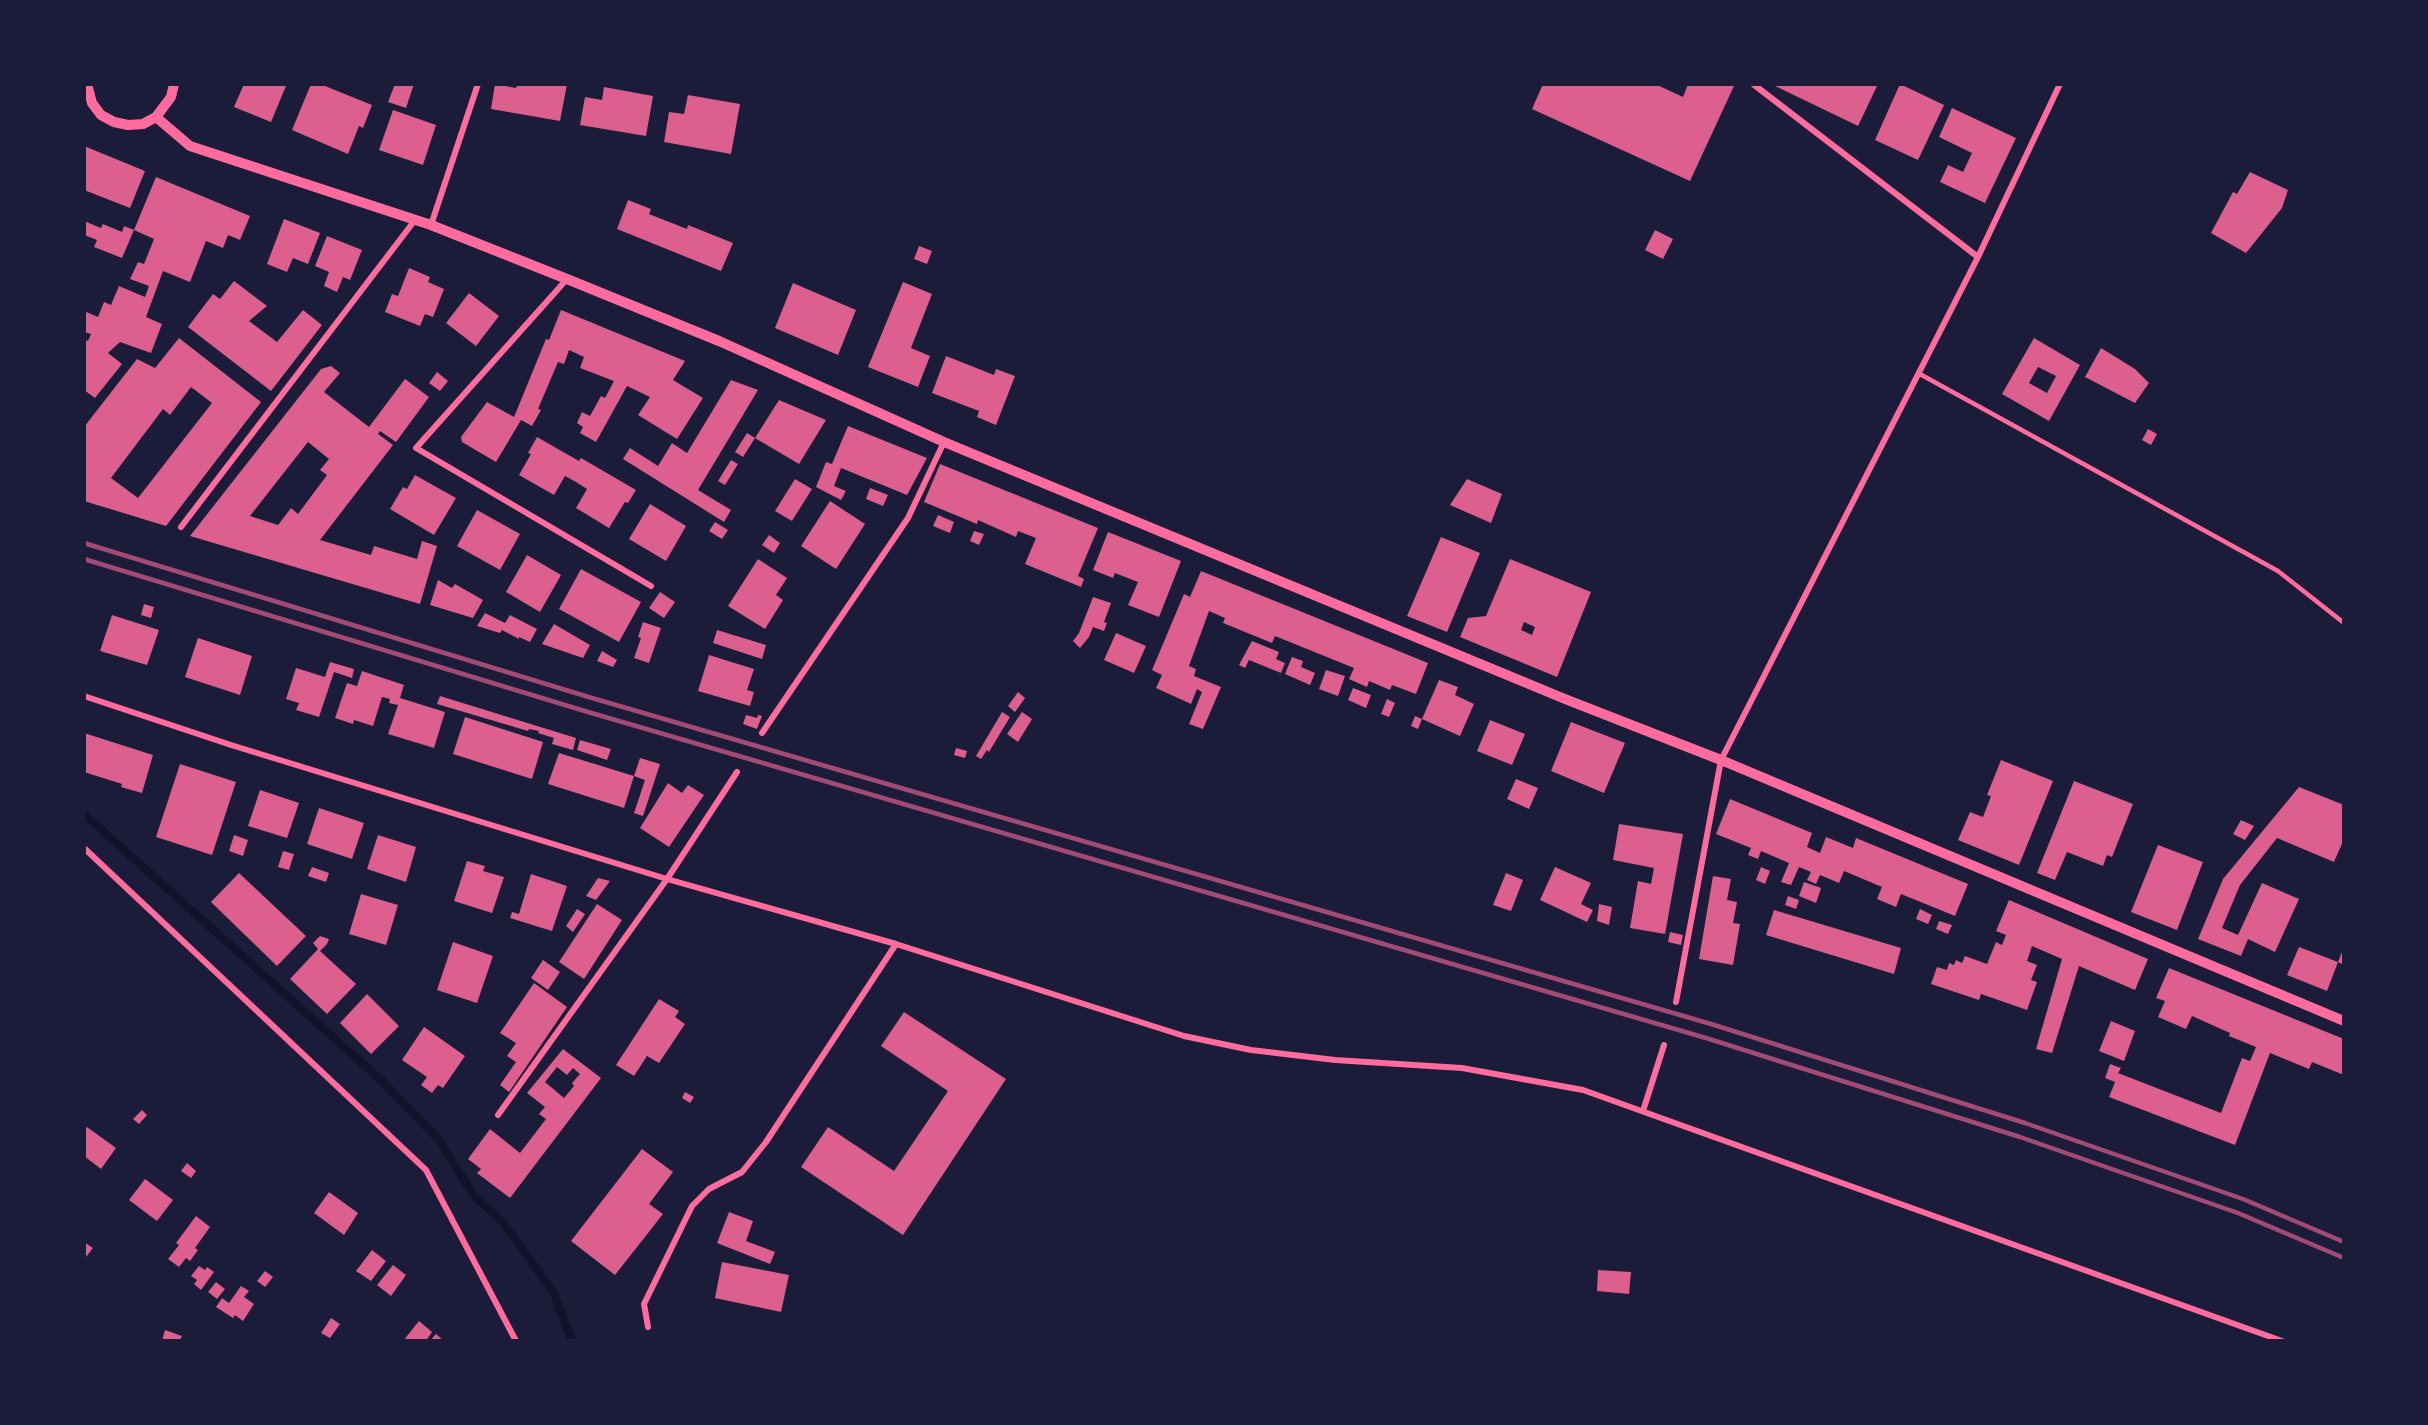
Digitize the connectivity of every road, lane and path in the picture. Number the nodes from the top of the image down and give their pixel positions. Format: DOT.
graph roads {
  1 [pos="174,84"];
  2 [pos="478,84"];
  3 [pos="1753,84"];
  4 [pos="2060,84"];
  5 [pos="86,87"];
  6 [pos="156,117"];
  7 [pos="416,219"];
  8 [pos="431,225"];
  9 [pos="1978,257"];
  10 [pos="567,279"];
  11 [pos="1918,373"];
  12 [pos="944,442"];
  13 [pos="181,527"];
  14 [pos="651,586"];
  15 [pos="2344,623"];
  16 [pos="84,696"];
  17 [pos="762,733"];
  18 [pos="1721,760"];
  19 [pos="737,772"];
  20 [pos="84,848"];
  21 [pos="667,879"];
  22 [pos="896,944"];
  23 [pos="1676,1002"];
  24 [pos="2344,1021"];
  25 [pos="1664,1045"];
  26 [pos="1643,1111"];
  27 [pos="498,1115"];
  28 [pos="648,1327"];
  29 [pos="516,1341"];
  30 [pos="2282,1341"];
  1 -- 6 [label="street"];
  2 -- 8 [label="street"];
  3 -- 9 [label="street"];
  4 -- 9 [label="street"];
  5 -- 6 [label="street"];
  6 -- 7 [label="street"];
  7 -- 8 [label="street"];
  7 -- 13 [label="street"];
  8 -- 10 [label="street"];
  9 -- 11 [label="street"];
  10 -- 12 [label="street"];
  10 -- 14 [label="street"];
  11 -- 15 [label="lane"];
  11 -- 18 [label="street"];
  12 -- 17 [label="street"];
  12 -- 18 [label="street"];
  16 -- 21 [label="street"];
  18 -- 23 [label="street"];
  18 -- 24 [label="street"];
  19 -- 21 [label="street"];
  20 -- 29 [label="street"];
  21 -- 22 [label="street"];
  21 -- 27 [label="street"];
  22 -- 26 [label="street"];
  22 -- 28 [label="street"];
  25 -- 26 [label="street"];
  26 -- 30 [label="street"];
}
